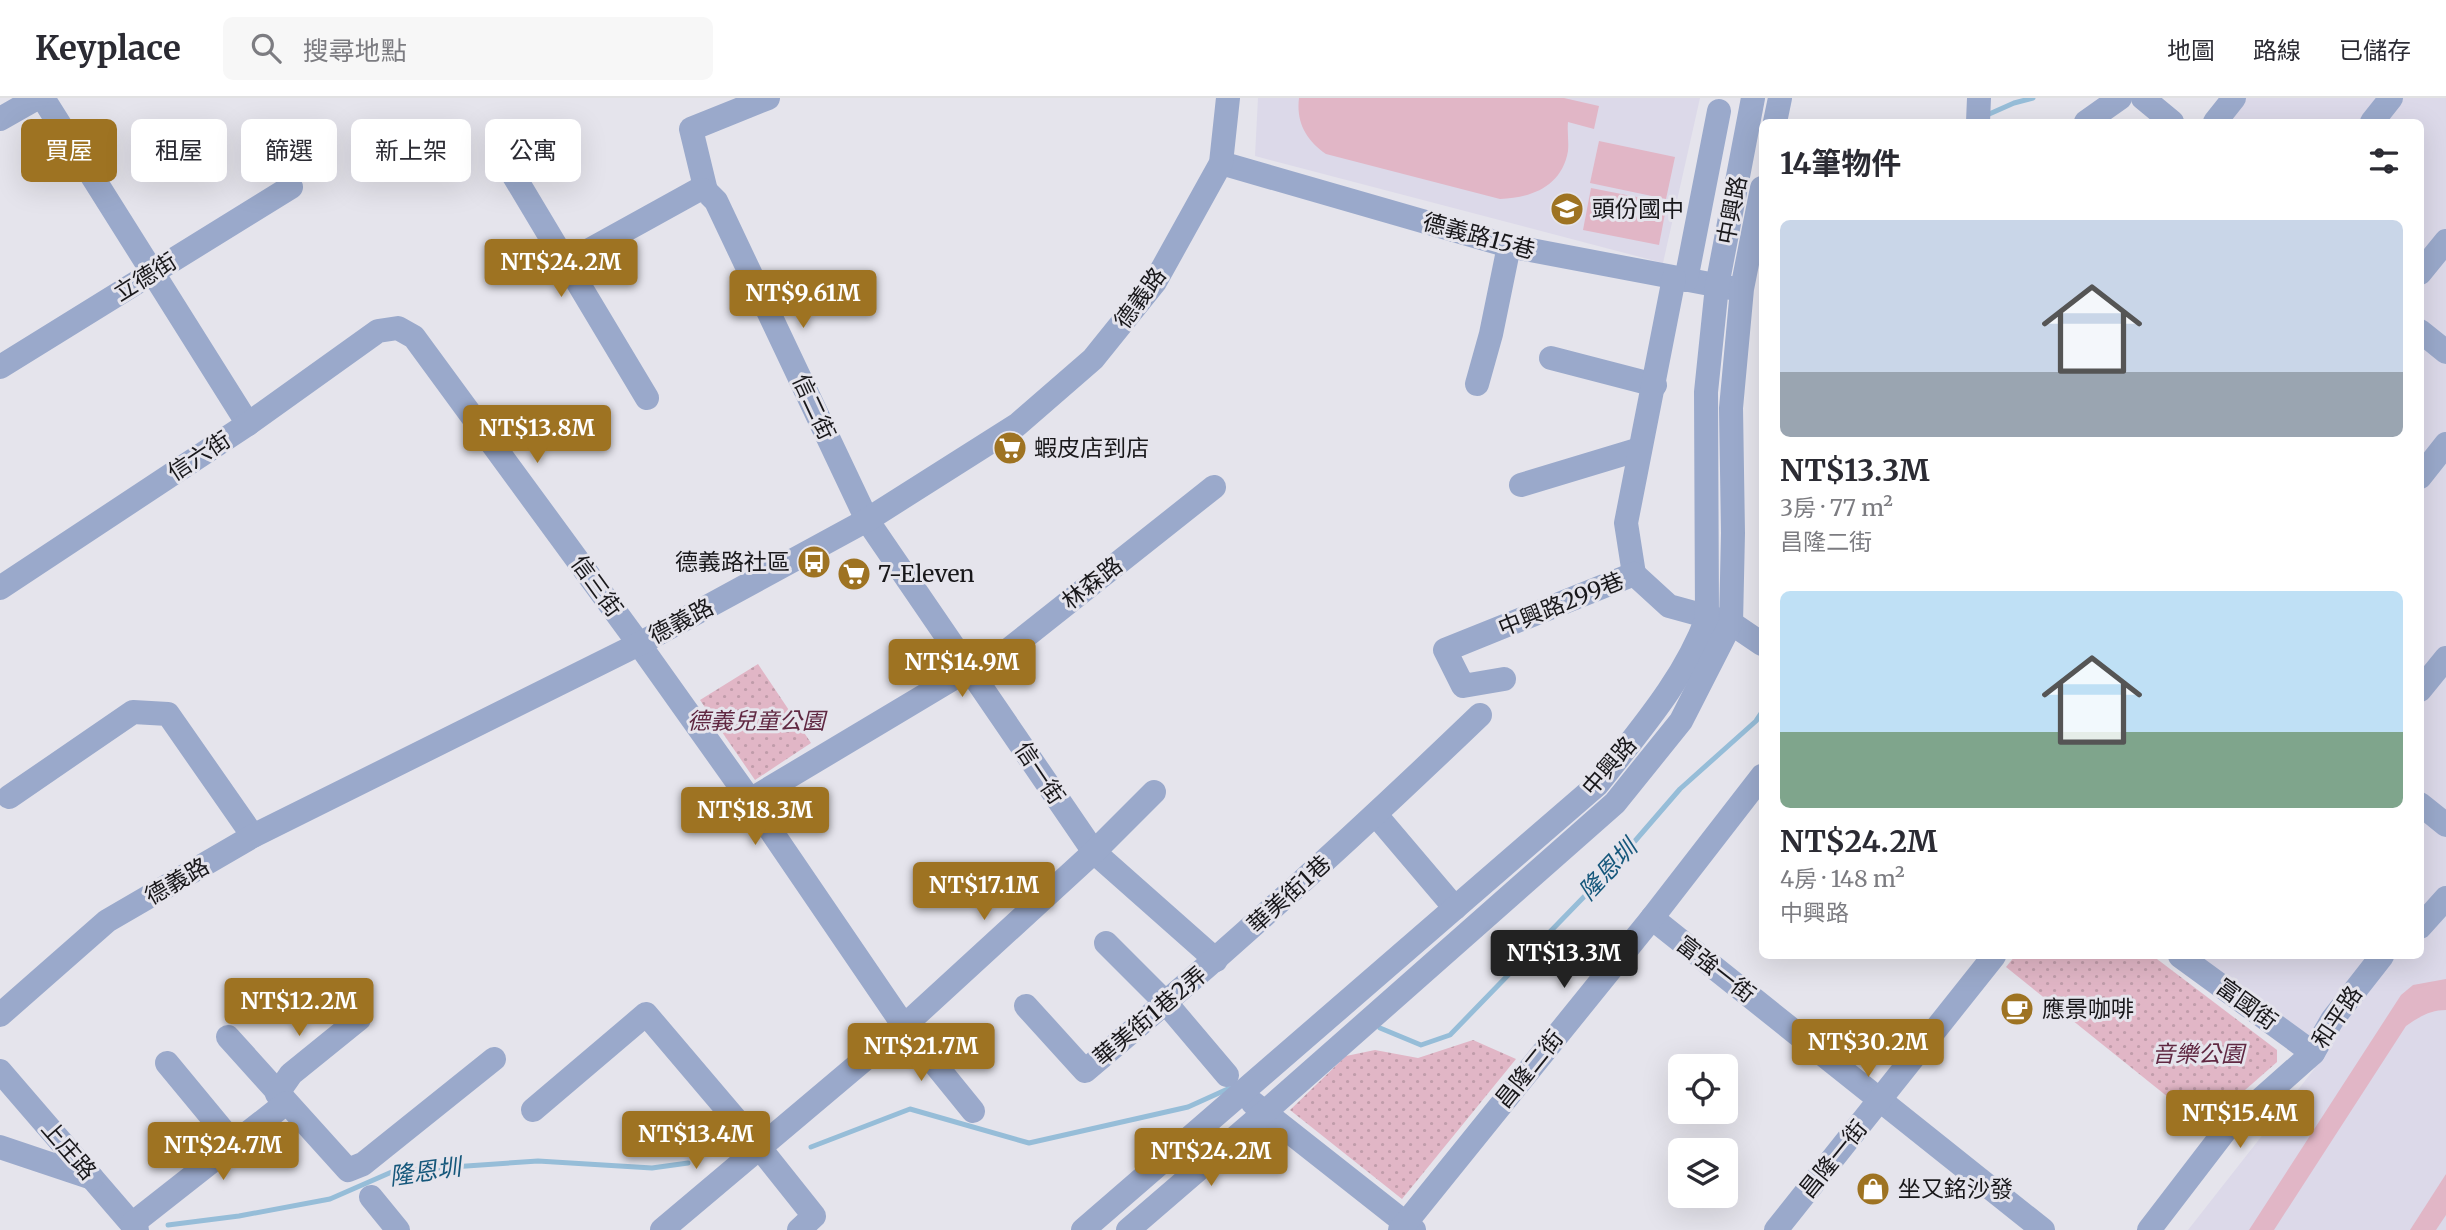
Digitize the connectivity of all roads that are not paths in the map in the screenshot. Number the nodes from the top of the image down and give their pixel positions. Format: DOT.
graph roads {
  1 [pos="37,98"];
  2 [pos="43,98"];
  3 [pos="768,98"];
  4 [pos="1228,98"];
  5 [pos="1753,98"];
  6 [pos="1780,98"];
  7 [pos="2120,98"];
  8 [pos="2143,98"];
  9 [pos="2234,98"];
  10 [pos="2392,98"];
  11 [pos="1719,111"];
  12 [pos="0,119"];
  13 [pos="1776,119"];
  14 [pos="2090,119"];
  15 [pos="2168,119"];
  16 [pos="2217,119"];
  17 [pos="2374,119"];
  18 [pos="1755,127"];
  19 [pos="1221,163"];
  20 [pos="518,182"];
  21 [pos="290,187"];
  22 [pos="702,191"];
  23 [pos="1759,203"];
  24 [pos="2446,241"];
  25 [pos="1509,246"];
  26 [pos="566,262"];
  27 [pos="2424,267"];
  28 [pos="152,273"];
  29 [pos="1680,279"];
  30 [pos="1717,286"];
  31 [pos="1742,289"];
  32 [pos="398,328"];
  33 [pos="2424,334"];
  34 [pos="2446,352"];
  35 [pos="1551,358"];
  36 [pos="0,367"];
  37 [pos="1477,384"];
  38 [pos="1654,385"];
  39 [pos="647,398"];
  40 [pos="248,424"];
  41 [pos="2446,444"];
  42 [pos="1640,449"];
  43 [pos="2424,472"];
  44 [pos="1521,485"];
  45 [pos="1214,487"];
  46 [pos="867,520"];
  47 [pos="1634,574"];
  48 [pos="0,588"];
  49 [pos="1707,618"];
  50 [pos="1746,634"];
  51 [pos="639,644"];
  52 [pos="2446,658"];
  53 [pos="969,669"];
  54 [pos="1504,679"];
  55 [pos="2424,685"];
  56 [pos="1480,715"];
  57 [pos="1759,780"];
  58 [pos="1154,792"];
  59 [pos="9,797"];
  60 [pos="750,800"];
  61 [pos="2424,807"];
  62 [pos="1376,815"];
  63 [pos="2446,825"];
  64 [pos="253,836"];
  65 [pos="1094,852"];
  66 [pos="2446,898"];
  67 [pos="1455,908"];
  68 [pos="1652,918"];
  69 [pos="2424,923"];
  70 [pos="1106,943"];
  71 [pos="1992,959"];
  72 [pos="2184,959"];
  73 [pos="2380,959"];
  74 [pos="1216,960"];
  75 [pos="1166,1003"];
  76 [pos="1026,1006"];
  77 [pos="0,1015"];
  78 [pos="359,1019"];
  79 [pos="904,1026"];
  80 [pos="228,1037"];
  81 [pos="2313,1053"];
  82 [pos="494,1059"];
  83 [pos="167,1063"];
  84 [pos="0,1071"];
  85 [pos="1234,1084"];
  86 [pos="282,1098"];
  87 [pos="1881,1099"];
  88 [pos="533,1110"];
  89 [pos="973,1111"];
  90 [pos="1265,1112"];
  91 [pos="233,1144"];
  92 [pos="0,1147"];
  93 [pos="759,1147"];
  94 [pos="92,1178"];
  95 [pos="372,1198"];
  96 [pos="807,1223"];
  97 [pos="134,1227"];
  98 [pos="1406,1228"];
  99 [pos="398,1230"];
  100 [pos="662,1230"];
  101 [pos="1083,1230"];
  102 [pos="1128,1230"];
  103 [pos="1776,1230"];
  104 [pos="2043,1230"];
  105 [pos="2149,1230"];
  1 -- 12 [label="street"];
  2 -- 28 [label="street"];
  3 -- 22 [label="street, 信二街"];
  4 -- 19 [label="street, 德義路"];
  5 -- 18 [label="street, 中興路"];
  6 -- 13 [label="street"];
  7 -- 14 [label="street"];
  8 -- 15 [label="street"];
  9 -- 16 [label="street"];
  10 -- 17 [label="street"];
  11 -- 29 [label="street"];
  18 -- 30 [label="street, 中興路"];
  19 -- 25 [label="street, 德義路15巷"];
  19 -- 46 [label="street, 德義路"];
  20 -- 26 [label="street"];
  21 -- 28 [label="street, 立德街"];
  22 -- 26 [label="street"];
  22 -- 46 [label="street, 信二街"];
  23 -- 31 [label="street, 中興路"];
  24 -- 27 [label="street"];
  25 -- 29 [label="street, 德義路15巷"];
  25 -- 37 [label="street"];
  26 -- 39 [label="street"];
  28 -- 36 [label="street, 立德街"];
  28 -- 40 [label="street"];
  29 -- 30 [label="street, 德義路15巷"];
  29 -- 38 [label="street"];
  30 -- 31 [label="street, 德義路15巷"];
  30 -- 49 [label="street, 中興路"];
  31 -- 50 [label="street, 中興路"];
  32 -- 40 [label="street, 信六街"];
  32 -- 51 [label="street, 信三街"];
  33 -- 34 [label="street"];
  35 -- 38 [label="street"];
  38 -- 42 [label="street"];
  40 -- 48 [label="street, 信六街"];
  41 -- 43 [label="street"];
  42 -- 44 [label="street"];
  42 -- 47 [label="street"];
  45 -- 53 [label="street, 林森路"];
  46 -- 51 [label="street, 德義路"];
  46 -- 53 [label="street, 信一街"];
  47 -- 49 [label="street, 中興路299巷"];
  47 -- 54 [label="street, 中興路299巷"];
  49 -- 50 [label="street, 中興路299巷"];
  49 -- 67 [label="street, 中興路"];
  50 -- 90 [label="street, 中興路"];
  51 -- 60 [label="street, 信三街"];
  51 -- 64 [label="street, 德義路"];
  52 -- 55 [label="street"];
  53 -- 60 [label="street, 林森路"];
  53 -- 65 [label="street, 信一街"];
  56 -- 62 [label="street, 華美街1巷"];
  57 -- 68 [label="street, 昌隆二街"];
  58 -- 65 [label="street"];
  59 -- 64 [label="street"];
  60 -- 79 [label="street, 信三街"];
  61 -- 63 [label="street"];
  62 -- 67 [label="street"];
  62 -- 74 [label="street, 華美街1巷"];
  64 -- 77 [label="street, 德義路"];
  65 -- 74 [label="street"];
  65 -- 79 [label="street"];
  66 -- 69 [label="street"];
  67 -- 85 [label="street, 中興路"];
  68 -- 87 [label="street, 富強一街"];
  68 -- 98 [label="street, 昌隆二街"];
  70 -- 75 [label="street"];
  71 -- 87 [label="street, 昌隆一街"];
  72 -- 81 [label="street, 富國街"];
  73 -- 81 [label="street, 和平路"];
  74 -- 75 [label="street, 華美街1巷2弄"];
  75 -- 76 [label="street, 華美街1巷2弄"];
  75 -- 85 [label="street"];
  78 -- 86 [label="street"];
  79 -- 89 [label="street, 信三街"];
  79 -- 93 [label="street"];
  80 -- 86 [label="street"];
  81 -- 105 [label="street, 和平路"];
  82 -- 86 [label="street"];
  83 -- 91 [label="street"];
  84 -- 94 [label="street, 上庄路"];
  85 -- 90 [label="street"];
  85 -- 101 [label="street, 中興路"];
  86 -- 91 [label="street"];
  87 -- 103 [label="street, 昌隆一街"];
  87 -- 104 [label="street, 富強一街"];
  88 -- 93 [label="street"];
  90 -- 98 [label="street"];
  90 -- 102 [label="street, 中興路"];
  91 -- 97 [label="street"];
  92 -- 94 [label="street"];
  93 -- 96 [label="street"];
  93 -- 100 [label="street"];
  94 -- 97 [label="street, 上庄路"];
  95 -- 99 [label="street"];
}
